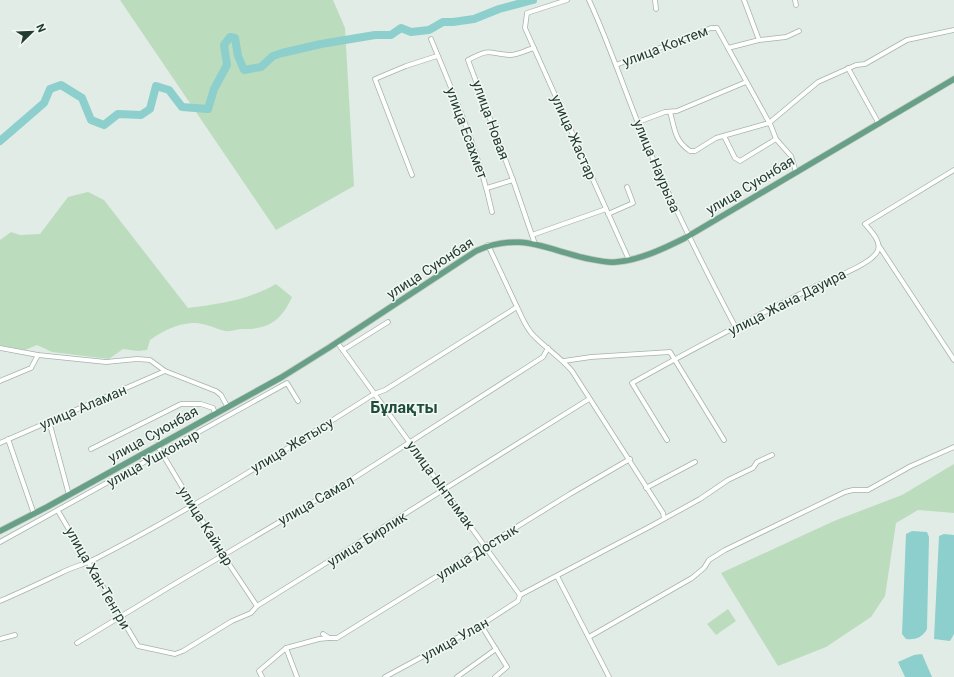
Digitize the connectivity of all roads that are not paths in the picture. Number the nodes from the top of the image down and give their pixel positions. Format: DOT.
graph roads {
  1 [pos="567,0"];
  2 [pos="589,0"];
  3 [pos="655,0"];
  4 [pos="744,0"];
  5 [pos="795,0"];
  6 [pos="796,5"];
  7 [pos="656,9"];
  8 [pos="954,30"];
  9 [pos="799,31"];
  10 [pos="431,39"];
  11 [pos="759,40"];
  12 [pos="534,48"];
  13 [pos="728,48"];
  14 [pos="438,56"];
  15 [pos="616,65"];
  16 [pos="848,68"];
  17 [pos="954,79"];
  18 [pos="746,82"];
  19 [pos="670,112"];
  20 [pos="638,122"];
  21 [pos="769,123"];
  22 [pos="879,124"];
  23 [pos="724,136"];
  24 [pos="776,139"];
  25 [pos="954,170"];
  26 [pos="796,172"];
  27 [pos="412,175"];
  28 [pos="513,180"];
  29 [pos="627,187"];
  30 [pos="487,188"];
  31 [pos="606,209"];
  32 [pos="492,212"];
  33 [pos="608,214"];
  34 [pos="532,235"];
  35 [pos="688,236"];
  36 [pos="535,244"];
  37 [pos="488,245"];
  38 [pos="879,246"];
  39 [pos="629,260"];
  40 [pos="517,307"];
  41 [pos="388,322"];
  42 [pos="736,328"];
  43 [pos="337,342"];
  44 [pos="0,348"];
  45 [pos="548,348"];
  46 [pos="343,350"];
  47 [pos="38,355"];
  48 [pos="674,360"];
  49 [pos="954,360"];
  50 [pos="564,361"];
  51 [pos="165,371"];
  52 [pos="0,381"];
  53 [pos="374,394"];
  54 [pos="588,399"];
  55 [pos="298,401"];
  56 [pos="228,406"];
  57 [pos="215,413"];
  58 [pos="49,421"];
  59 [pos="8,439"];
  60 [pos="667,440"];
  61 [pos="724,440"];
  62 [pos="409,442"];
  63 [pos="0,443"];
  64 [pos="157,445"];
  65 [pos="954,447"];
  66 [pos="91,449"];
  67 [pos="162,454"];
  68 [pos="772,455"];
  69 [pos="629,460"];
  70 [pos="695,462"];
  71 [pos="646,488"];
  72 [pos="444,491"];
  73 [pos="69,495"];
  74 [pos="192,505"];
  75 [pos="58,511"];
  76 [pos="34,514"];
  77 [pos="664,518"];
  78 [pos="0,531"];
  79 [pos="0,542"];
  80 [pos="486,547"];
  81 [pos="223,555"];
  82 [pos="88,562"];
  83 [pos="557,576"];
  84 [pos="520,595"];
  85 [pos="0,601"];
  86 [pos="257,606"];
  87 [pos="120,616"];
  88 [pos="481,626"];
  89 [pos="323,634"];
  90 [pos="15,635"];
  91 [pos="589,636"];
  92 [pos="329,638"];
  93 [pos="0,640"];
  94 [pos="77,643"];
  95 [pos="138,646"];
  96 [pos="286,648"];
  97 [pos="496,649"];
  98 [pos="262,677"];
  99 [pos="297,677"];
  100 [pos="385,677"];
  101 [pos="457,677"];
  102 [pos="495,677"];
  103 [pos="609,677"];
  1 -- 12 [label="street, улица Жастар"];
  2 -- 15 [label="street, улица Наурыза"];
  3 -- 7 [label="street"];
  4 -- 11 [label="street"];
  5 -- 6 [label="street"];
  8 -- 16 [label="street"];
  9 -- 11 [label="street"];
  10 -- 14 [label="street, улица Есахмет"];
  11 -- 13 [label="street"];
  12 -- 28 [label="street, улица Новая"];
  12 -- 31 [label="street, улица Жастар"];
  13 -- 15 [label="street, улица Коктем"];
  13 -- 18 [label="street"];
  14 -- 27 [label="street"];
  14 -- 30 [label="street, улица Есахмет"];
  15 -- 20 [label="street, улица Наурыза"];
  16 -- 21 [label="street"];
  16 -- 22 [label="street"];
  17 -- 22 [label="main road, улица Суюнбая"];
  18 -- 19 [label="street"];
  18 -- 21 [label="street"];
  19 -- 20 [label="street"];
  19 -- 23 [label="street"];
  20 -- 35 [label="street, улица Наурыза"];
  21 -- 23 [label="street"];
  21 -- 24 [label="street"];
  22 -- 26 [label="main road, улица Суюнбая"];
  23 -- 24 [label="street"];
  24 -- 26 [label="street"];
  25 -- 38 [label="street"];
  26 -- 35 [label="main road, улица Суюнбая"];
  28 -- 30 [label="street"];
  28 -- 34 [label="street, улица Новая"];
  29 -- 33 [label="street"];
  30 -- 32 [label="street, улица Есахмет"];
  31 -- 33 [label="street, улица Жастар"];
  31 -- 34 [label="street"];
  33 -- 39 [label="street, улица Жастар"];
  34 -- 36 [label="street, улица Новая"];
  35 -- 39 [label="main road, улица Суюнбая"];
  35 -- 42 [label="street, улица Наурыза"];
  36 -- 37 [label="main road, улица Суюнбая"];
  36 -- 39 [label="main road, улица Суюнбая"];
  37 -- 40 [label="street"];
  37 -- 43 [label="main road, улица Суюнбая"];
  38 -- 42 [label="street, улица Жана Дауира"];
  38 -- 49 [label="street"];
  40 -- 45 [label="street"];
  40 -- 53 [label="street, улица Жетысу"];
  41 -- 46 [label="street"];
  42 -- 48 [label="street, улица Жана Дауира"];
  43 -- 46 [label="street, улица Ынтымак"];
  43 -- 56 [label="main road, улица Суюнбая"];
  44 -- 47 [label="street"];
  45 -- 50 [label="street"];
  45 -- 62 [label="street, улица Самал"];
  46 -- 53 [label="street, улица Ынтымак"];
  47 -- 51 [label="street"];
  47 -- 52 [label="street"];
  48 -- 50 [label="street"];
  48 -- 60 [label="street, улица Жана Дауира"];
  48 -- 61 [label="street"];
  50 -- 54 [label="street"];
  51 -- 56 [label="street"];
  51 -- 58 [label="street, улица Аламан"];
  53 -- 62 [label="street, улица Ынтымак"];
  53 -- 74 [label="street, улица Жетысу"];
  54 -- 69 [label="street"];
  54 -- 72 [label="street, улица Бирлик"];
  55 -- 67 [label="street, улица Ушконыр"];
  56 -- 57 [label="main road, улица Суюнбая"];
  57 -- 64 [label="main road, улица Суюнбая"];
  57 -- 66 [label="street"];
  58 -- 59 [label="street, улица Аламан"];
  58 -- 73 [label="street"];
  59 -- 63 [label="street, улица Аламан"];
  59 -- 76 [label="street"];
  62 -- 72 [label="street, улица Ынтымак"];
  62 -- 81 [label="street, улица Самал"];
  64 -- 67 [label="street, улица Кайнар"];
  64 -- 73 [label="main road, улица Суюнбая"];
  65 -- 91 [label="street"];
  67 -- 74 [label="street, улица Кайнар"];
  67 -- 75 [label="street, улица Ушконыр"];
  68 -- 77 [label="street"];
  69 -- 71 [label="street"];
  69 -- 80 [label="street, улица Достык"];
  70 -- 71 [label="street"];
  71 -- 77 [label="street"];
  72 -- 80 [label="street, улица Ынтымак"];
  72 -- 86 [label="street, улица Бирлик"];
  73 -- 76 [label="main road, улица Суюнбая"];
  74 -- 81 [label="street, улица Кайнар"];
  74 -- 82 [label="street, улица Жетысу"];
  75 -- 79 [label="street, улица Ушконыр"];
  75 -- 82 [label="street, улица Хан-Тенгри"];
  76 -- 78 [label="main road, улица Суюнбая"];
  77 -- 83 [label="street"];
  80 -- 84 [label="street, улица Ынтымак"];
  80 -- 92 [label="street, улица Достык"];
  81 -- 86 [label="street, улица Кайнар"];
  81 -- 87 [label="street, улица Самал"];
  82 -- 85 [label="street, улица Жетысу"];
  82 -- 87 [label="street, улица Хан-Тенгри"];
  83 -- 84 [label="street"];
  83 -- 91 [label="street"];
  84 -- 88 [label="street, улица Улан"];
  86 -- 95 [label="street, улица Бирлик"];
  87 -- 94 [label="street, улица Самал"];
  87 -- 95 [label="street, улица Хан-Тенгри"];
  88 -- 97 [label="street"];
  88 -- 100 [label="street, улица Улан"];
  89 -- 92 [label="street"];
  90 -- 93 [label="street"];
  91 -- 103 [label="street"];
  92 -- 96 [label="street, улица Достык"];
  96 -- 98 [label="street"];
  96 -- 99 [label="street"];
  97 -- 101 [label="street"];
  97 -- 102 [label="street"];
}
